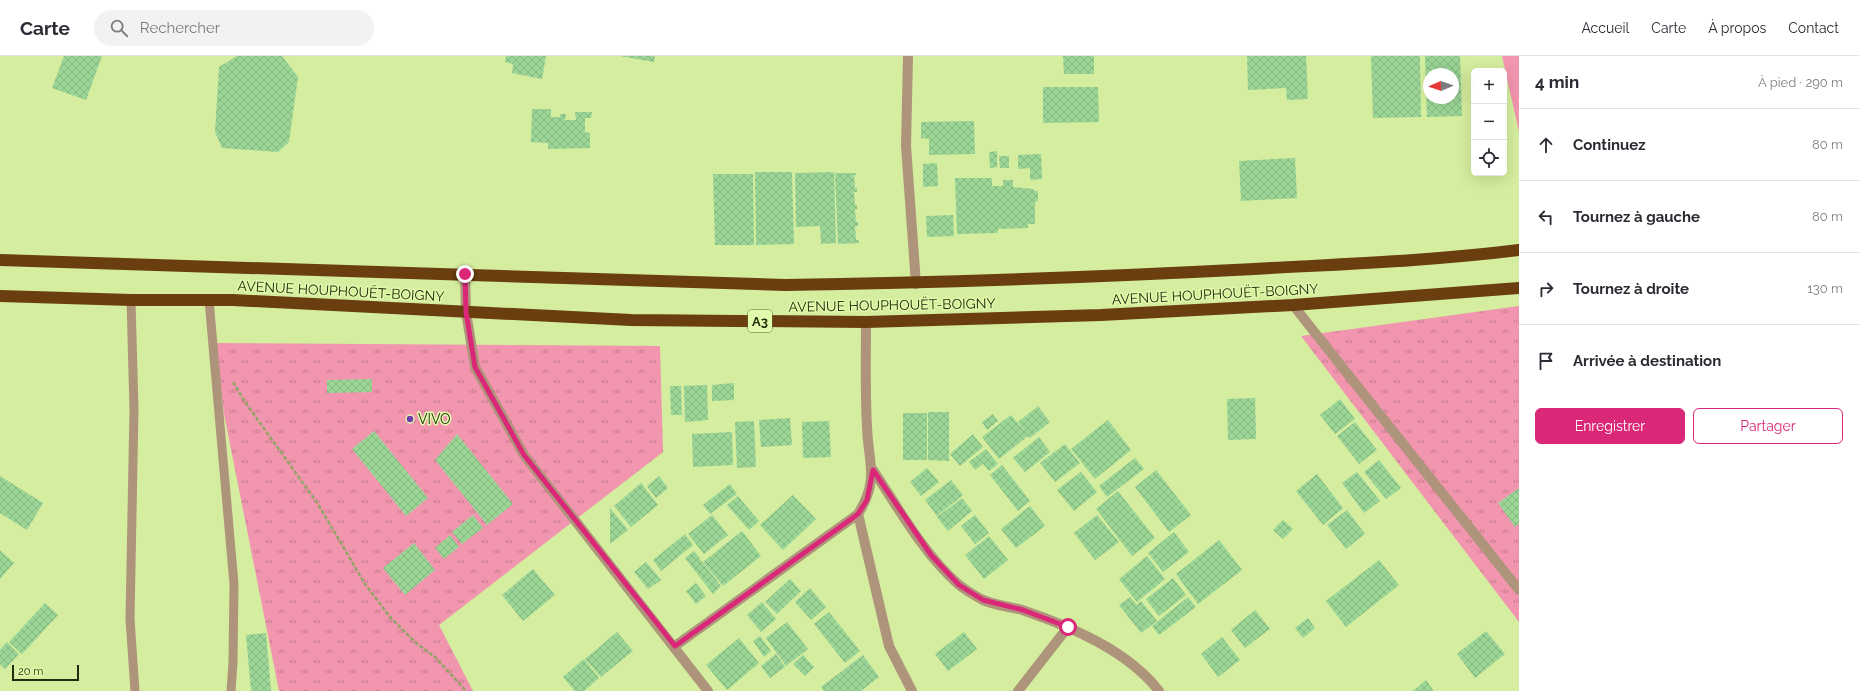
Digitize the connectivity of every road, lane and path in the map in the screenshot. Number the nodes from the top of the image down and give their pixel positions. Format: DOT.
graph roads {
  1 [pos="908,56"];
  2 [pos="1519,250"];
  3 [pos="0,260"];
  4 [pos="465,274"];
  5 [pos="916,284"];
  6 [pos="1519,288"];
  7 [pos="0,296"];
  8 [pos="131,300"];
  9 [pos="208,300"];
  10 [pos="1292,305"];
  11 [pos="466,312"];
  12 [pos="866,322"];
  13 [pos="233,382"];
  14 [pos="873,470"];
  15 [pos="858,514"];
  16 [pos="1519,590"];
  17 [pos="1068,627"];
  18 [pos="675,646"];
  19 [pos="135,691"];
  20 [pos="231,691"];
  21 [pos="466,691"];
  22 [pos="708,691"];
  23 [pos="912,691"];
  24 [pos="1018,691"];
  25 [pos="1159,691"];
  1 -- 5 [label="street"];
  2 -- 5 [label="highway, AVENUE HOUPHOUËT-BOIGNY"];
  3 -- 4 [label="highway, AVENUE HOUPHOUËT-BOIGNY"];
  4 -- 5 [label="highway, AVENUE HOUPHOUËT-BOIGNY"];
  4 -- 11 [label="street"];
  6 -- 10 [label="highway, AVENUE HOUPHOUËT-BOIGNY / A3"];
  7 -- 8 [label="highway, AVENUE HOUPHOUËT-BOIGNY / A3"];
  8 -- 9 [label="highway, AVENUE HOUPHOUËT-BOIGNY / A3"];
  8 -- 19 [label="lane"];
  9 -- 11 [label="highway, AVENUE HOUPHOUËT-BOIGNY / A3"];
  9 -- 20 [label="lane"];
  10 -- 12 [label="highway, AVENUE HOUPHOUËT-BOIGNY / A3"];
  10 -- 16 [label="street"];
  11 -- 12 [label="highway, AVENUE HOUPHOUËT-BOIGNY / A3"];
  11 -- 18 [label="street"];
  12 -- 14 [label="street"];
  13 -- 21 [label="path"];
  14 -- 15 [label="street"];
  14 -- 17 [label="street"];
  15 -- 18 [label="street"];
  15 -- 23 [label="street"];
  17 -- 24 [label="street"];
  17 -- 25 [label="street"];
  18 -- 22 [label="street"];
}
